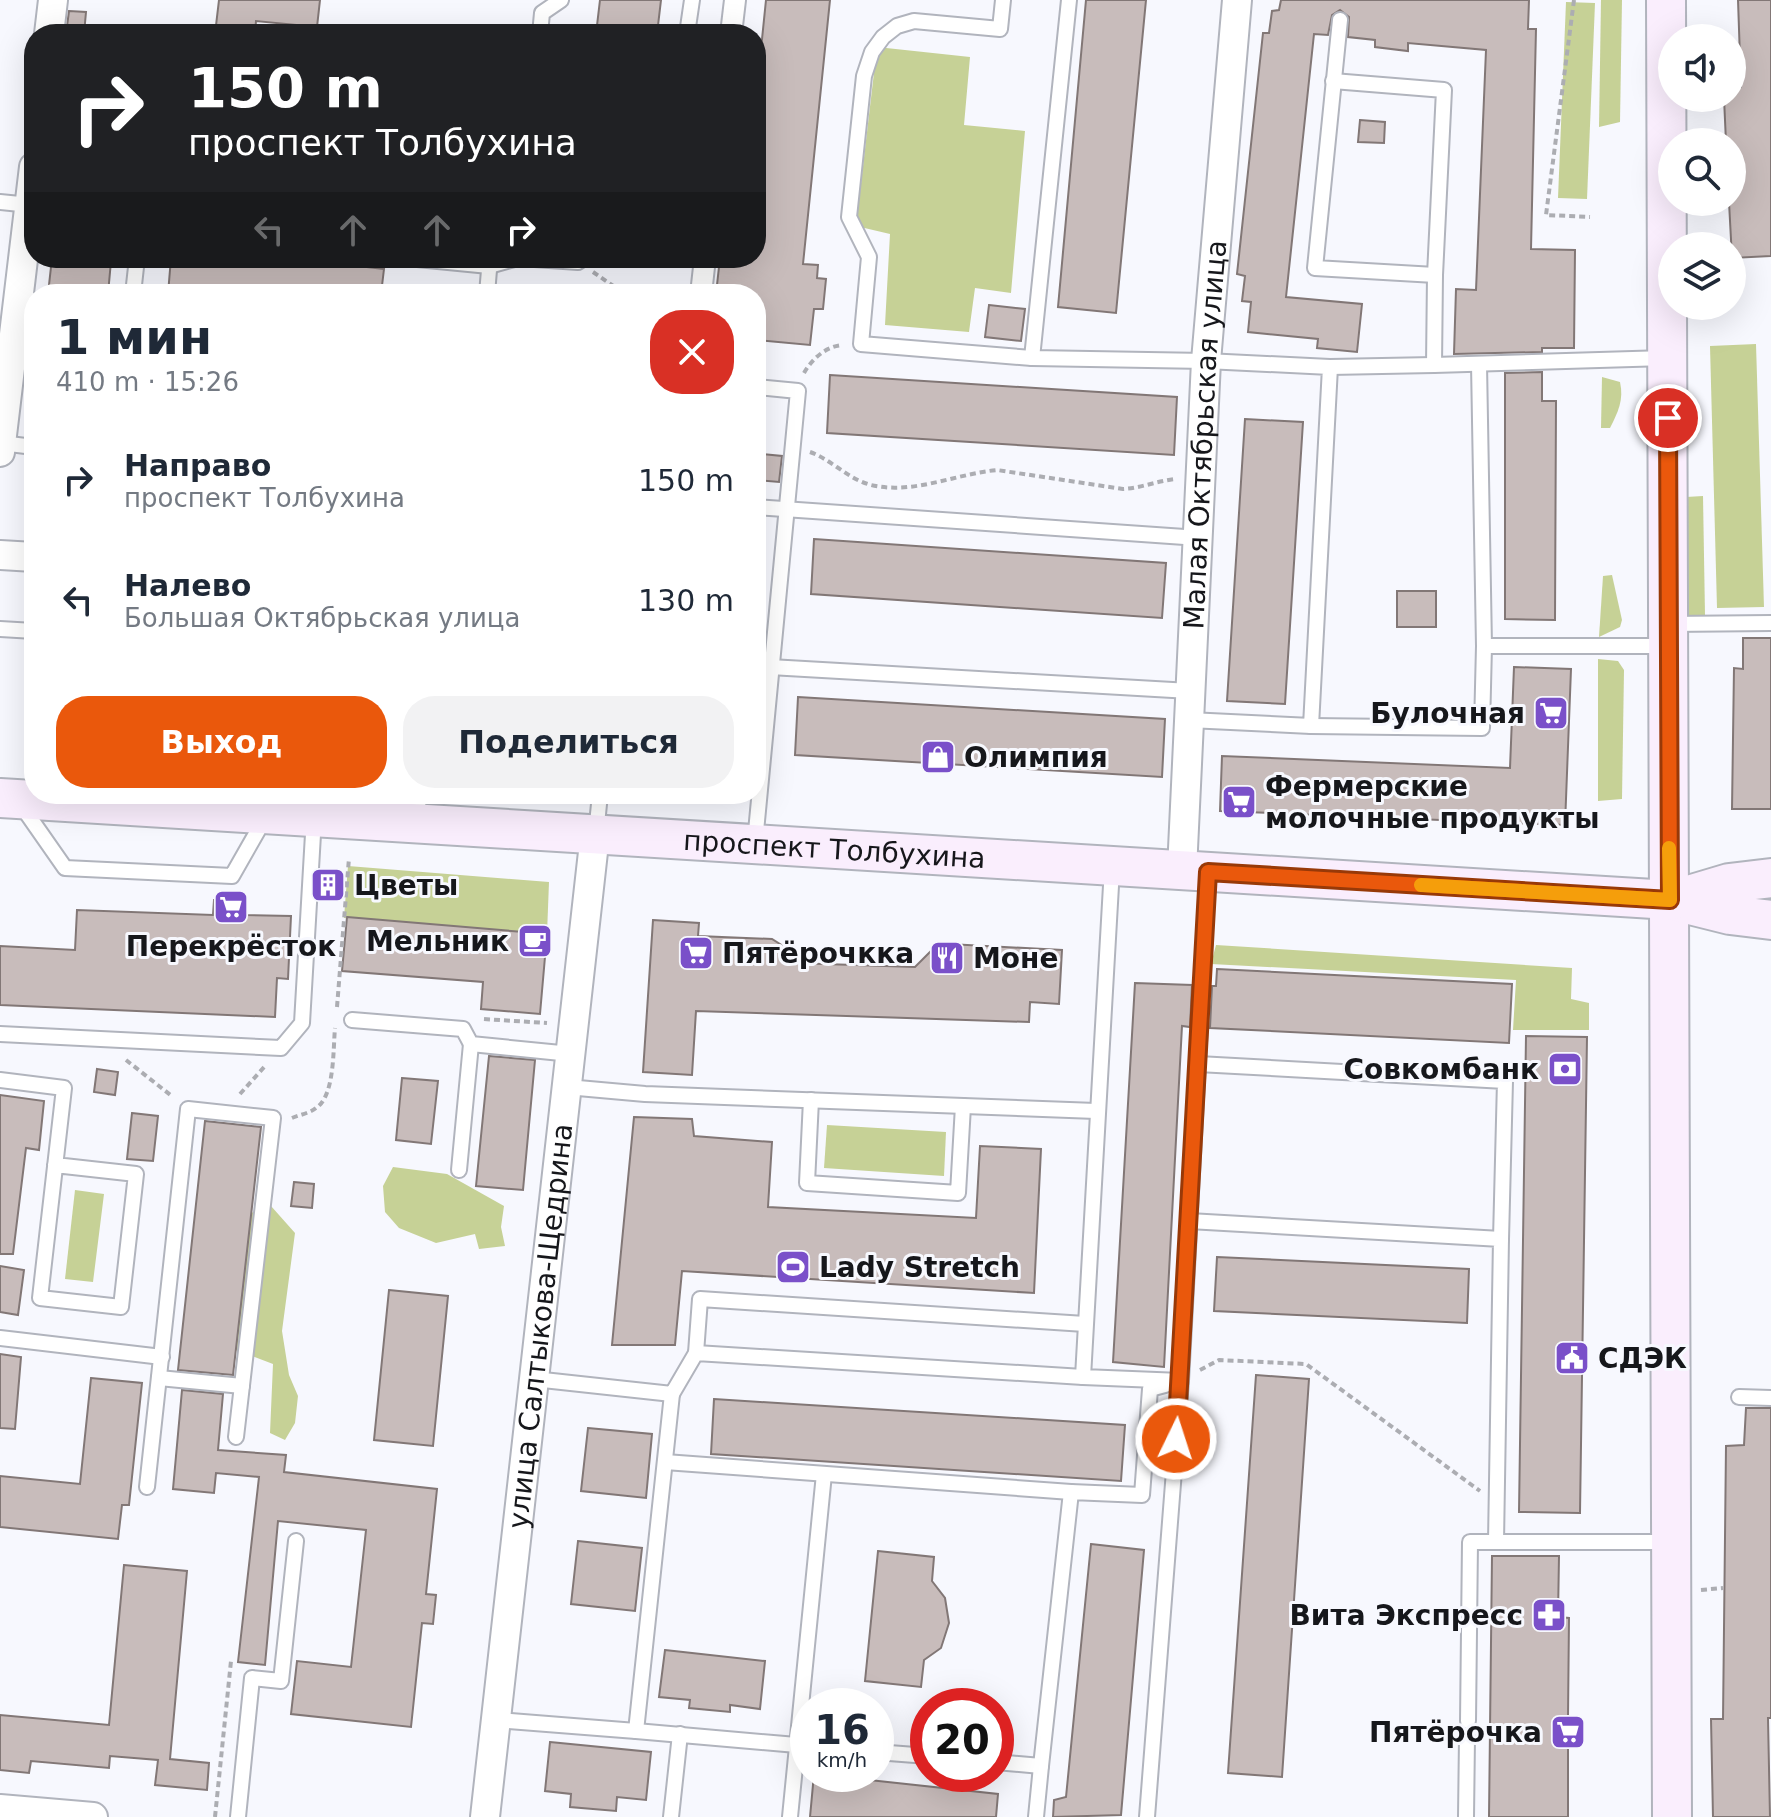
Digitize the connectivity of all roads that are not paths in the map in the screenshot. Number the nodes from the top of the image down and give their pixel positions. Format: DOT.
graph roads {
  1 [pos="53,0"];
  2 [pos="561,0"];
  3 [pos="692,0"];
  4 [pos="735,0"];
  5 [pos="1003,0"];
  6 [pos="1069,0"];
  7 [pos="1237,0"];
  8 [pos="1666,0"];
  9 [pos="1340,20"];
  10 [pos="50,24"];
  11 [pos="541,24"];
  12 [pos="688,24"];
  13 [pos="732,24"];
  14 [pos="1333,81"];
  15 [pos="0,202"];
  16 [pos="24,217"];
  17 [pos="24,255"];
  18 [pos="1435,275"];
  19 [pos="1032,358"];
  20 [pos="1668,358"];
  21 [pos="1206,361"];
  22 [pos="5,364"];
  23 [pos="1479,364"];
  24 [pos="1434,365"];
  25 [pos="1330,367"];
  26 [pos="766,388"];
  27 [pos="1,443"];
  28 [pos="24,446"];
  29 [pos="0,452"];
  30 [pos="766,508"];
  31 [pos="787,510"];
  32 [pos="1200,538"];
  33 [pos="0,555"];
  34 [pos="24,556"];
  35 [pos="1771,623"];
  36 [pos="0,629"];
  37 [pos="24,630"];
  38 [pos="1668,635"];
  39 [pos="1484,646"];
  40 [pos="770,667"];
  41 [pos="1190,691"];
  42 [pos="766,714"];
  43 [pos="1189,720"];
  44 [pos="1311,726"];
  45 [pos="8,798"];
  46 [pos="106,804"];
  47 [pos="599,804"];
  48 [pos="758,804"];
  49 [pos="418,808"];
  50 [pos="268,814"];
  51 [pos="314,816"];
  52 [pos="595,834"];
  53 [pos="755,844"];
  54 [pos="1112,866"];
  55 [pos="1195,871"];
  56 [pos="1771,878"];
  57 [pos="1670,900"];
  58 [pos="1771,920"];
  59 [pos="352,1020"];
  60 [pos="0,1034"];
  61 [pos="572,1040"];
  62 [pos="471,1044"];
  63 [pos="1198,1064"];
  64 [pos="0,1080"];
  65 [pos="567,1087"];
  66 [pos="811,1100"];
  67 [pos="963,1106"];
  68 [pos="1096,1111"];
  69 [pos="55,1165"];
  70 [pos="459,1170"];
  71 [pos="1189,1221"];
  72 [pos="1501,1239"];
  73 [pos="1085,1324"];
  74 [pos="0,1338"];
  75 [pos="696,1353"];
  76 [pos="162,1357"];
  77 [pos="1083,1377"];
  78 [pos="159,1378"];
  79 [pos="534,1379"];
  80 [pos="1181,1381"];
  81 [pos="242,1386"];
  82 [pos="672,1394"];
  83 [pos="1739,1397"];
  84 [pos="1771,1398"];
  85 [pos="236,1437"];
  86 [pos="665,1462"];
  87 [pos="824,1474"];
  88 [pos="147,1487"];
  89 [pos="1071,1492"];
  90 [pos="296,1541"];
  91 [pos="1496,1542"];
  92 [pos="1672,1542"];
  93 [pos="807,1688"];
  94 [pos="497,1720"];
  95 [pos="1468,1721"];
  96 [pos="636,1731"];
  97 [pos="680,1734"];
  98 [pos="1467,1738"];
  99 [pos="790,1745"];
  100 [pos="1014,1764"];
  101 [pos="1041,1766"];
  102 [pos="794,1792"];
  103 [pos="0,1809"];
  104 [pos="93,1817"];
  105 [pos="238,1817"];
  106 [pos="485,1817"];
  107 [pos="671,1817"];
  108 [pos="790,1817"];
  109 [pos="1036,1817"];
  110 [pos="1147,1817"];
  111 [pos="1466,1817"];
  112 [pos="1672,1817"];
  1 -- 10 [label="street"];
  2 -- 11 [label="lane"];
  3 -- 12 [label="lane"];
  4 -- 13 [label="street"];
  5 -- 19 [label="lane"];
  6 -- 19 [label="lane"];
  7 -- 21 [label="street, Малая Октябрьская улица"];
  8 -- 20 [label="main road"];
  9 -- 14 [label="lane"];
  14 -- 18 [label="lane"];
  14 -- 18 [label="lane"];
  15 -- 16 [label="lane"];
  17 -- 22 [label="street"];
  18 -- 24 [label="lane"];
  19 -- 21 [label="lane"];
  20 -- 23 [label="lane"];
  20 -- 38 [label="main road"];
  21 -- 25 [label="lane"];
  21 -- 32 [label="street, Малая Октябрьская улица"];
  22 -- 27 [label="street"];
  23 -- 24 [label="lane"];
  23 -- 39 [label="lane"];
  24 -- 25 [label="lane"];
  25 -- 44 [label="lane"];
  26 -- 31 [label="lane"];
  27 -- 28 [label="lane"];
  27 -- 29 [label="street"];
  30 -- 31 [label="lane"];
  31 -- 32 [label="lane"];
  31 -- 40 [label="lane"];
  32 -- 41 [label="street, Малая Октябрьская улица"];
  33 -- 34 [label="street"];
  35 -- 38 [label="lane"];
  36 -- 37 [label="lane"];
  38 -- 39 [label="lane"];
  38 -- 57 [label="main road"];
  39 -- 44 [label="lane"];
  40 -- 41 [label="lane"];
  40 -- 42 [label="lane"];
  41 -- 43 [label="street, Малая Октябрьская улица"];
  43 -- 44 [label="lane"];
  43 -- 55 [label="street, Малая Октябрьская улица"];
  45 -- 50 [label="lane"];
  46 -- 50 [label="main road, проспект Толбухина"];
  47 -- 52 [label="lane"];
  48 -- 53 [label="lane"];
  49 -- 51 [label="main road, проспект Толбухина"];
  49 -- 52 [label="main road, проспект Толбухина"];
  50 -- 51 [label="main road, проспект Толбухина"];
  51 -- 60 [label="lane"];
  52 -- 53 [label="main road, проспект Толбухина"];
  52 -- 61 [label="street, улица Салтыкова-Щедрина"];
  53 -- 54 [label="main road, проспект Толбухина"];
  54 -- 55 [label="main road, проспект Толбухина"];
  54 -- 68 [label="lane"];
  55 -- 57 [label="main road, проспект Толбухина"];
  55 -- 63 [label="lane"];
  56 -- 57 [label="main road, проспект Толбухина"];
  57 -- 58 [label="main road, проспект Толбухина"];
  57 -- 92 [label="main road"];
  59 -- 62 [label="lane"];
  61 -- 62 [label="lane"];
  61 -- 65 [label="street, улица Салтыкова-Щедрина"];
  62 -- 70 [label="lane"];
  63 -- 71 [label="lane"];
  63 -- 72 [label="lane"];
  64 -- 69 [label="lane"];
  65 -- 66 [label="lane"];
  65 -- 79 [label="street, улица Салтыкова-Щедрина"];
  66 -- 67 [label="lane"];
  66 -- 67 [label="lane"];
  67 -- 68 [label="lane"];
  68 -- 73 [label="lane"];
  69 -- 69 [label="lane"];
  71 -- 72 [label="lane"];
  71 -- 80 [label="lane"];
  72 -- 91 [label="lane"];
  73 -- 75 [label="lane"];
  73 -- 77 [label="lane"];
  74 -- 76 [label="lane"];
  75 -- 77 [label="lane"];
  75 -- 82 [label="lane"];
  76 -- 78 [label="lane"];
  76 -- 81 [label="lane"];
  77 -- 80 [label="lane"];
  78 -- 81 [label="lane"];
  78 -- 88 [label="lane"];
  79 -- 82 [label="lane"];
  79 -- 94 [label="street, улица Салтыкова-Щедрина"];
  80 -- 89 [label="lane"];
  80 -- 110 [label="lane"];
  81 -- 85 [label="lane"];
  82 -- 86 [label="lane"];
  83 -- 84 [label="lane"];
  86 -- 87 [label="lane"];
  86 -- 96 [label="lane"];
  87 -- 89 [label="lane"];
  87 -- 93 [label="lane"];
  89 -- 101 [label="lane"];
  90 -- 105 [label="lane"];
  91 -- 92 [label="lane"];
  91 -- 95 [label="lane"];
  92 -- 112 [label="main road"];
  94 -- 96 [label="lane"];
  94 -- 106 [label="street, улица Салтыкова-Щедрина"];
  96 -- 97 [label="lane"];
  97 -- 99 [label="lane"];
  97 -- 107 [label="lane"];
  98 -- 111 [label="lane"];
  100 -- 101 [label="lane"];
  101 -- 109 [label="lane"];
  102 -- 108 [label="lane"];
  103 -- 104 [label="street"];
}
